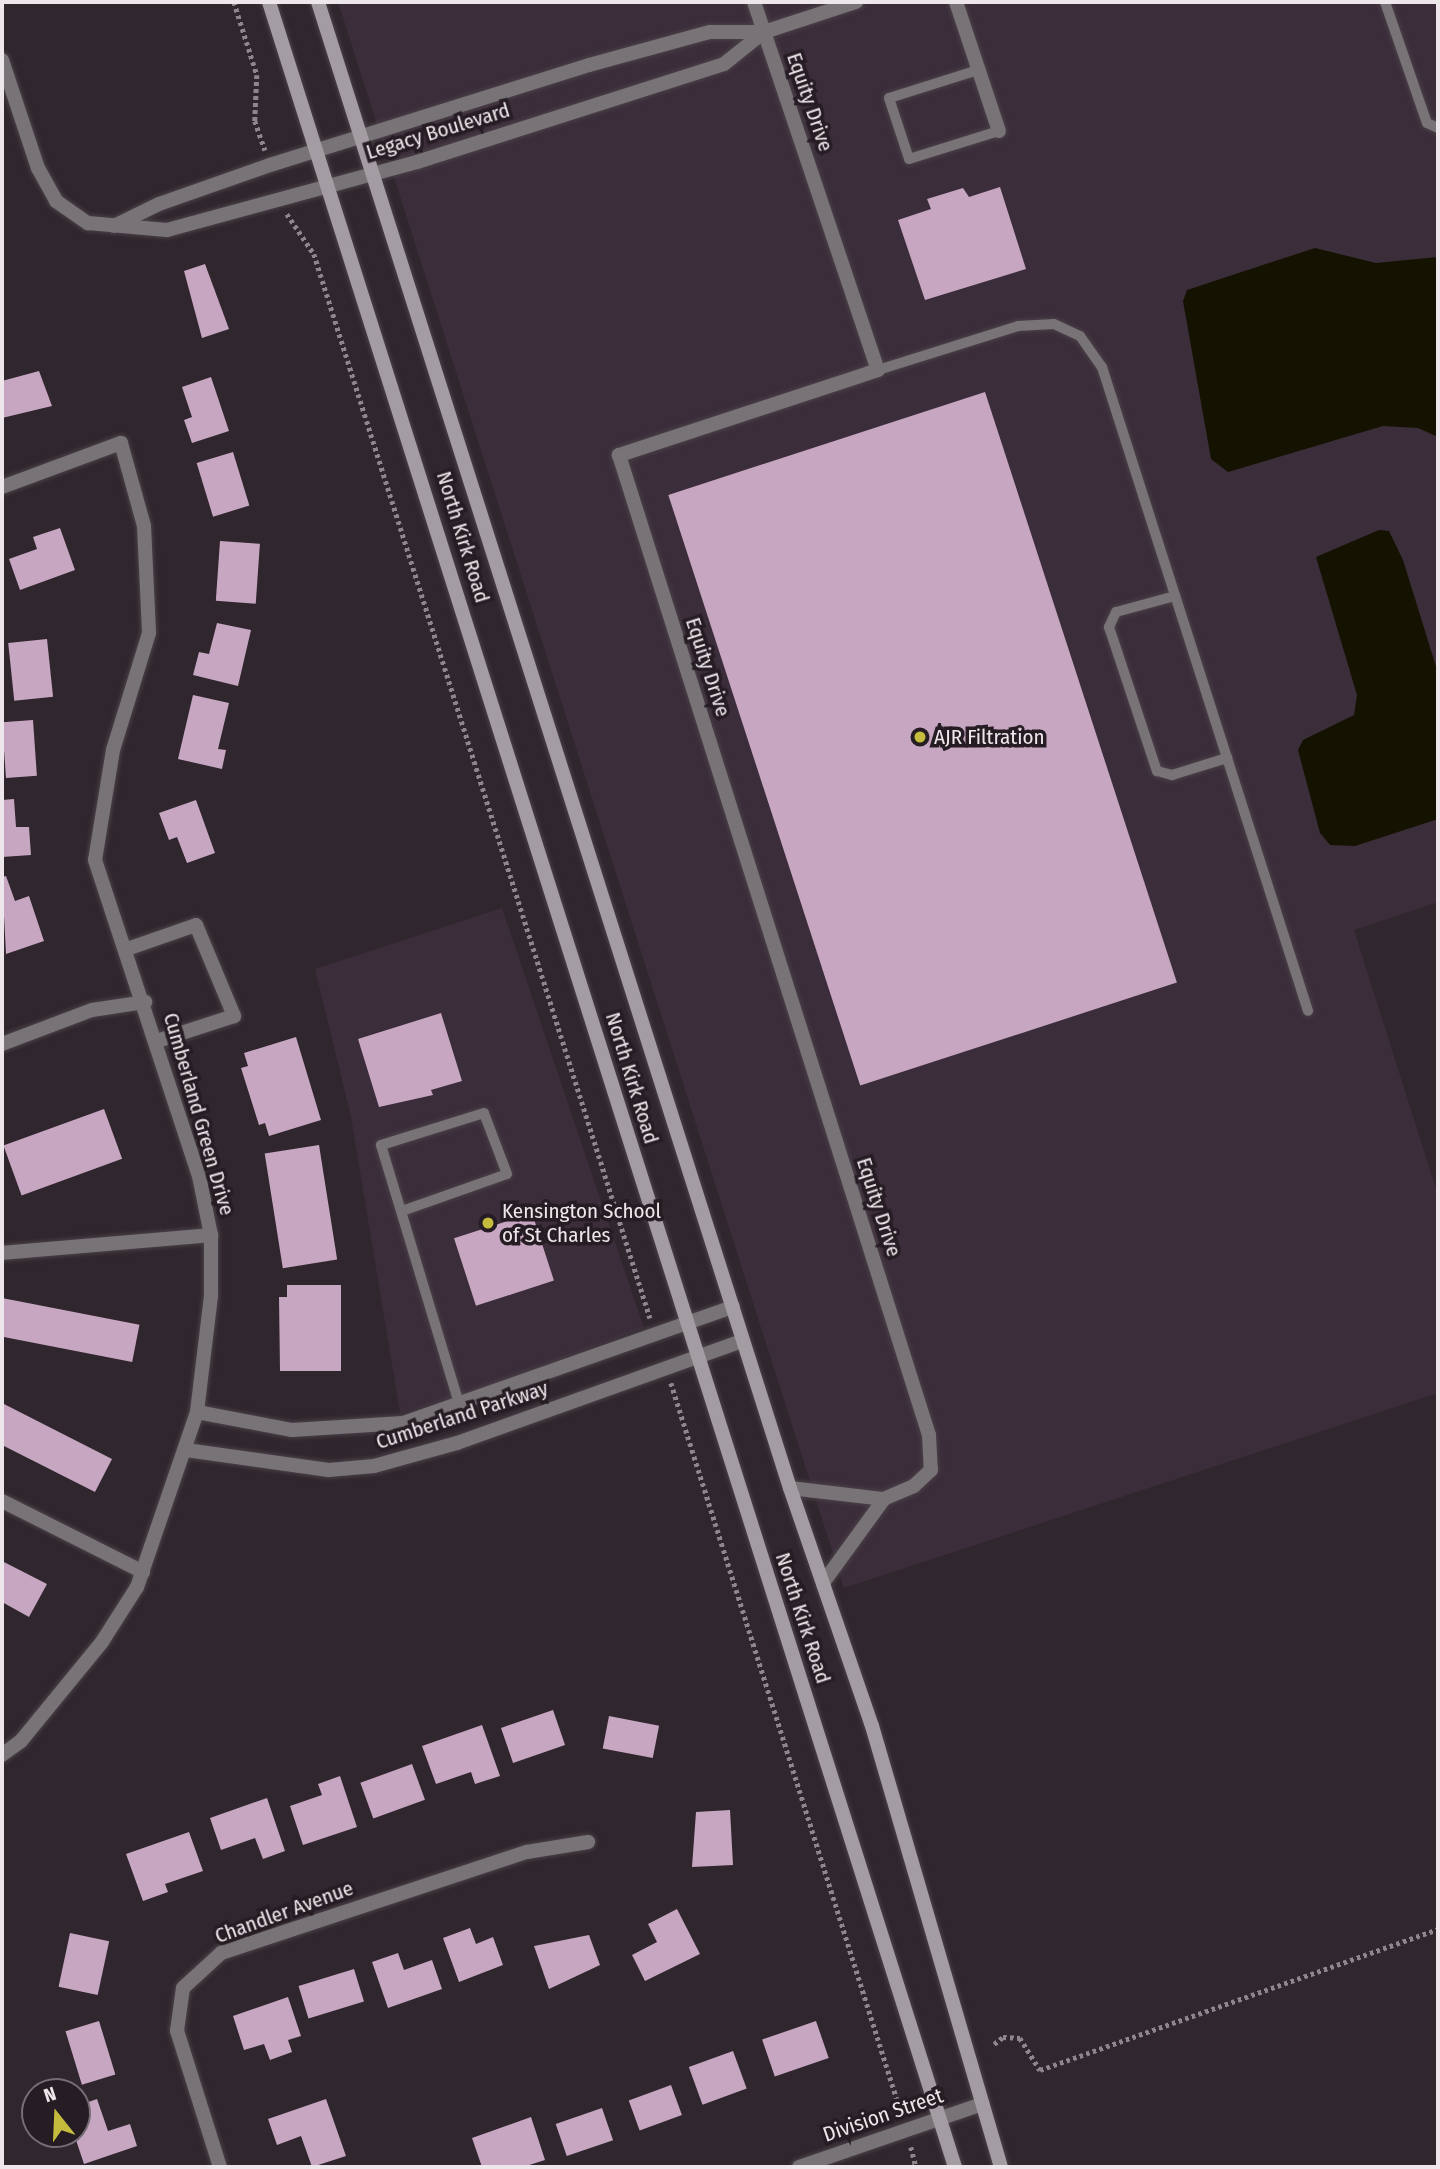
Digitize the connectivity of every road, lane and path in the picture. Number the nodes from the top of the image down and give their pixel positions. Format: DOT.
graph roads {
  1 [pos="234,2"];
  2 [pos="269,2"];
  3 [pos="318,2"];
  4 [pos="754,2"];
  5 [pos="856,2"];
  6 [pos="956,2"];
  7 [pos="1385,2"];
  8 [pos="764,32"];
  9 [pos="2,60"];
  10 [pos="978,70"];
  11 [pos="1438,128"];
  12 [pos="999,131"];
  13 [pos="360,136"];
  14 [pos="319,149"];
  15 [pos="270,165"];
  16 [pos="372,173"];
  17 [pos="330,184"];
  18 [pos="281,197"];
  19 [pos="110,228"];
  20 [pos="878,370"];
  21 [pos="2,487"];
  22 [pos="1175,596"];
  23 [pos="1227,758"];
  24 [pos="127,949"];
  25 [pos="145,1002"];
  26 [pos="1308,1011"];
  27 [pos="157,1041"];
  28 [pos="2,1044"];
  29 [pos="402,1211"];
  30 [pos="211,1235"];
  31 [pos="2,1253"];
  32 [pos="733,1307"];
  33 [pos="687,1322"];
  34 [pos="655,1333"];
  35 [pos="743,1341"];
  36 [pos="698,1354"];
  37 [pos="665,1366"];
  38 [pos="460,1406"];
  39 [pos="197,1412"];
  40 [pos="186,1450"];
  41 [pos="790,1488"];
  42 [pos="884,1499"];
  43 [pos="2,1501"];
  44 [pos="143,1572"];
  45 [pos="823,1583"];
  46 [pos="2,1755"];
  47 [pos="588,1842"];
  48 [pos="1438,1929"];
  49 [pos="994,2044"];
  50 [pos="897,2076"];
  51 [pos="889,2078"];
  52 [pos="982,2104"];
  53 [pos="939,2117"];
  54 [pos="907,2129"];
  55 [pos="220,2167"];
  56 [pos="799,2167"];
  57 [pos="916,2167"];
  58 [pos="955,2167"];
  59 [pos="1001,2167"];
  1 -- 15 [label="path"];
  2 -- 14 [label="main road, North Kirk Road"];
  3 -- 13 [label="main road, North Kirk Road"];
  4 -- 8 [label="street, Equity Drive"];
  5 -- 8 [label="street, Legacy Boulevard"];
  6 -- 10 [label="street"];
  7 -- 11 [label="lane"];
  8 -- 13 [label="street, Legacy Boulevard"];
  8 -- 16 [label="street, Legacy Boulevard"];
  8 -- 20 [label="street, Equity Drive"];
  9 -- 19 [label="street, Legacy Boulevard"];
  10 -- 12 [label="street"];
  10 -- 12 [label="lane"];
  13 -- 14 [label="street, Legacy Boulevard"];
  13 -- 16 [label="main road, North Kirk Road"];
  14 -- 15 [label="street, Legacy Boulevard"];
  14 -- 17 [label="main road, North Kirk Road"];
  15 -- 19 [label="street, Legacy Boulevard"];
  16 -- 17 [label="street, Legacy Boulevard"];
  16 -- 32 [label="main road, North Kirk Road"];
  17 -- 18 [label="street, Legacy Boulevard"];
  17 -- 33 [label="main road, North Kirk Road"];
  18 -- 19 [label="street, Legacy Boulevard"];
  18 -- 34 [label="path"];
  20 -- 22 [label="lane"];
  20 -- 42 [label="street, Equity Drive"];
  21 -- 24 [label="street, Cumberland Green Drive"];
  22 -- 23 [label="lane"];
  22 -- 23 [label="lane"];
  23 -- 26 [label="lane"];
  24 -- 25 [label="street, Cumberland Green Drive"];
  24 -- 27 [label="street"];
  25 -- 27 [label="street, Cumberland Green Drive"];
  25 -- 28 [label="street"];
  27 -- 30 [label="street, Cumberland Green Drive"];
  29 -- 29 [label="lane"];
  29 -- 38 [label="lane"];
  30 -- 31 [label="street"];
  30 -- 39 [label="street, Cumberland Green Drive"];
  32 -- 33 [label="street, Cumberland Parkway"];
  32 -- 35 [label="main road, North Kirk Road"];
  33 -- 34 [label="street, Cumberland Parkway"];
  33 -- 36 [label="main road, North Kirk Road"];
  34 -- 38 [label="street, Cumberland Parkway"];
  35 -- 36 [label="street, Cumberland Parkway"];
  35 -- 41 [label="main road, North Kirk Road"];
  36 -- 37 [label="street, Cumberland Parkway"];
  36 -- 53 [label="main road, North Kirk Road"];
  37 -- 40 [label="street, Cumberland Parkway"];
  37 -- 51 [label="path"];
  38 -- 39 [label="street, Cumberland Parkway"];
  39 -- 40 [label="street, Cumberland Green Drive"];
  40 -- 44 [label="street, Cumberland Green Drive"];
  41 -- 42 [label="street"];
  41 -- 45 [label="main road, North Kirk Road"];
  42 -- 45 [label="street, Equity Drive"];
  43 -- 44 [label="street"];
  44 -- 46 [label="street, Cumberland Green Drive"];
  45 -- 52 [label="main road, North Kirk Road"];
  47 -- 55 [label="street, Chandler Avenue"];
  48 -- 49 [label="path"];
  50 -- 51 [label="path"];
  51 -- 54 [label="path"];
  52 -- 53 [label="street, Division Street"];
  52 -- 59 [label="main road, North Kirk Road"];
  53 -- 54 [label="street, Division Street"];
  53 -- 58 [label="main road, North Kirk Road"];
  54 -- 56 [label="street, Division Street"];
  54 -- 57 [label="path"];
}
